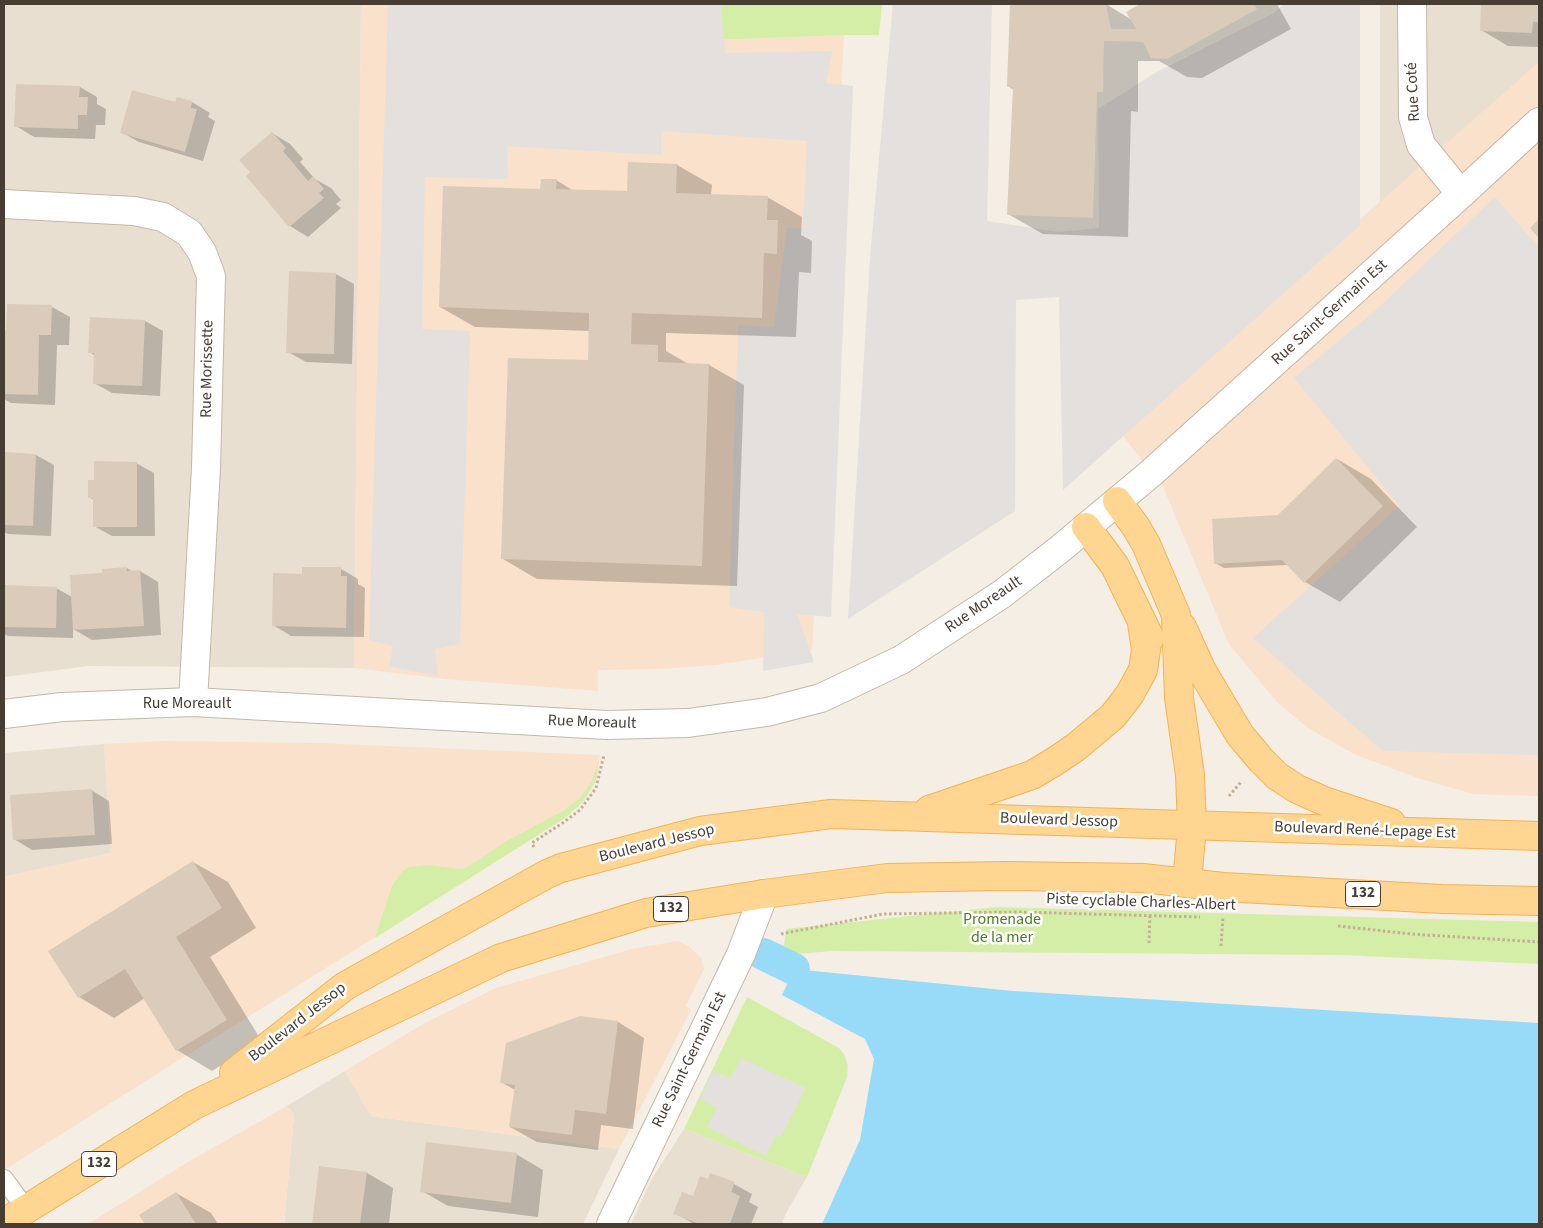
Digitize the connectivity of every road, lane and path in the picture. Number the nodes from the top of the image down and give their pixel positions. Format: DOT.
graph roads {
  1 [pos="1412,4"];
  2 [pos="1539,122"];
  3 [pos="1461,194"];
  4 [pos="4,204"];
  5 [pos="1117,501"];
  6 [pos="1086,527"];
  7 [pos="1176,615"];
  8 [pos="1142,623"];
  9 [pos="1179,698"];
  10 [pos="193,702"];
  11 [pos="4,714"];
  12 [pos="607,725"];
  13 [pos="913,816"];
  14 [pos="1192,826"];
  15 [pos="1424,833"];
  16 [pos="1539,836"];
  17 [pos="547,874"];
  18 [pos="1187,883"];
  19 [pos="764,894"];
  20 [pos="1539,901"];
  21 [pos="1150,915"];
  22 [pos="1204,917"];
  23 [pos="1214,917"];
  24 [pos="1223,918"];
  25 [pos="1232,918"];
  26 [pos="1334,925"];
  27 [pos="744,942"];
  28 [pos="1539,942"];
  29 [pos="1150,943"];
  30 [pos="1221,946"];
  31 [pos="194,1105"];
  32 [pos="4,1179"];
  33 [pos="15,1216"];
  34 [pos="611,1224"];
  1 -- 3 [label="street, Rue Coté"];
  2 -- 3 [label="street, Rue Saint-Germain Est"];
  3 -- 5 [label="street, Rue Saint-Germain Est"];
  4 -- 10 [label="street, Rue Morissette"];
  5 -- 6 [label="street, Rue Moreault"];
  5 -- 7 [label="main road"];
  6 -- 8 [label="main road"];
  6 -- 12 [label="street, Rue Moreault"];
  7 -- 9 [label="main road"];
  7 -- 15 [label="main road"];
  8 -- 9 [label="main road"];
  8 -- 13 [label="main road"];
  9 -- 14 [label="main road"];
  10 -- 11 [label="street, Rue Moreault"];
  10 -- 12 [label="street, Rue Moreault"];
  12 -- 17 [label="path"];
  13 -- 14 [label="main road, Boulevard Jessop / 132"];
  13 -- 17 [label="main road, Boulevard Jessop / 132"];
  14 -- 15 [label="main road, Boulevard René-Lepage Est / 132"];
  14 -- 18 [label="main road"];
  15 -- 16 [label="main road, Boulevard René-Lepage Est / 132"];
  17 -- 31 [label="main road, Boulevard Jessop / 132"];
  18 -- 19 [label="main road, Boulevard Jessop / 132"];
  18 -- 20 [label="main road, 132"];
  19 -- 27 [label="street, Rue Saint-Germain Est"];
  19 -- 31 [label="main road, Boulevard Jessop / 132"];
  21 -- 22 [label="path, Piste cyclable Charles-Albert"];
  21 -- 27 [label="path, Piste cyclable Charles-Albert"];
  21 -- 29 [label="path"];
  23 -- 24 [label="path, Piste cyclable Charles-Albert"];
  24 -- 25 [label="path, Piste cyclable Charles-Albert"];
  24 -- 30 [label="path"];
  26 -- 28 [label="path"];
  27 -- 34 [label="street, Rue Saint-Germain Est"];
  31 -- 33 [label="main road, Boulevard Jessop / 132"];
  32 -- 33 [label="lane"];
}
